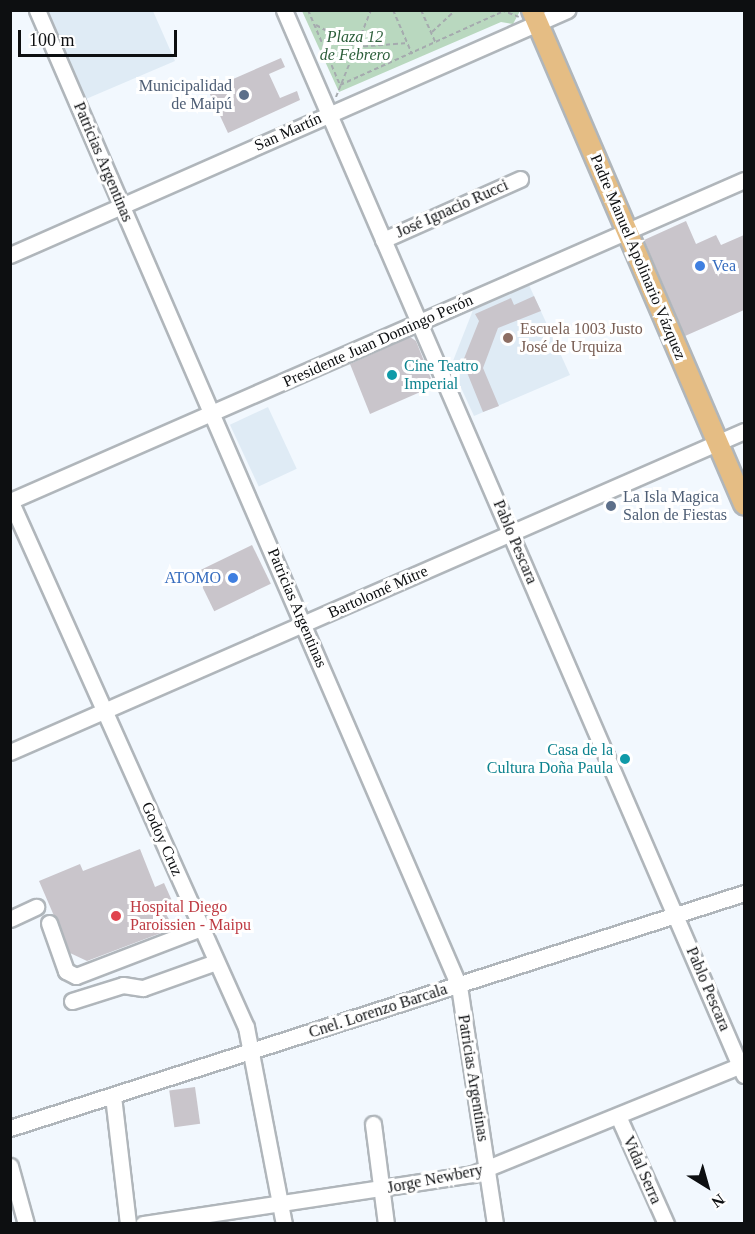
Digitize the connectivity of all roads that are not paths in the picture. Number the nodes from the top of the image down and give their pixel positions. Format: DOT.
graph roads {
  1 [pos="37,10"];
  2 [pos="284,10"];
  3 [pos="567,10"];
  4 [pos="535,17"];
  5 [pos="328,115"];
  6 [pos="520,178"];
  7 [pos="744,180"];
  8 [pos="122,205"];
  9 [pos="627,231"];
  10 [pos="383,240"];
  11 [pos="10,255"];
  12 [pos="420,322"];
  13 [pos="212,413"];
  14 [pos="744,431"];
  15 [pos="718,443"];
  16 [pos="11,501"];
  17 [pos="744,504"];
  18 [pos="512,534"];
  19 [pos="304,624"];
  20 [pos="105,711"];
  21 [pos="10,752"];
  22 [pos="744,893"];
  23 [pos="36,907"];
  24 [pos="676,915"];
  25 [pos="10,919"];
  26 [pos="49,923"];
  27 [pos="201,928"];
  28 [pos="216,962"];
  29 [pos="459,986"];
  30 [pos="72,1001"];
  31 [pos="254,1051"];
  32 [pos="743,1068"];
  33 [pos="112,1096"];
  34 [pos="618,1116"];
  35 [pos="373,1124"];
  36 [pos="10,1128"];
  37 [pos="10,1166"];
  38 [pos="488,1169"];
  39 [pos="381,1190"];
  40 [pos="281,1204"];
  41 [pos="214,1219"];
  42 [pos="26,1224"];
  43 [pos="128,1224"];
  44 [pos="142,1224"];
  45 [pos="284,1224"];
  46 [pos="386,1224"];
  47 [pos="495,1224"];
  48 [pos="666,1224"];
  1 -- 8 [label="street, Patricias Argentinas"];
  2 -- 5 [label="street, Pablo Pescara"];
  3 -- 4 [label="street, San Martín"];
  4 -- 5 [label="street, San Martín"];
  4 -- 9 [label="main road, Padre Manuel Apolinario Vázquez"];
  5 -- 8 [label="street, San Martín"];
  5 -- 10 [label="street, Pablo Pescara"];
  6 -- 10 [label="street, José Ignacio Rucci"];
  7 -- 9 [label="street, Presidente Juan Domingo Perón"];
  8 -- 11 [label="street, San Martín"];
  8 -- 13 [label="street, Patricias Argentinas"];
  9 -- 12 [label="street, Presidente Juan Domingo Perón"];
  9 -- 15 [label="main road, Padre Manuel Apolinario Vázquez"];
  10 -- 12 [label="street, Pablo Pescara"];
  12 -- 13 [label="street, Presidente Juan Domingo Perón"];
  12 -- 18 [label="street, Pablo Pescara"];
  13 -- 16 [label="street, Presidente Juan Domingo Perón"];
  13 -- 19 [label="street, Patricias Argentinas"];
  14 -- 15 [label="street, Bartolomé Mitre"];
  15 -- 17 [label="main road, Padre Manuel Apolinario Vázquez"];
  15 -- 18 [label="street, Bartolomé Mitre"];
  16 -- 20 [label="street, Godoy Cruz"];
  18 -- 19 [label="street, Bartolomé Mitre"];
  18 -- 24 [label="street, Pablo Pescara"];
  19 -- 20 [label="street, Bartolomé Mitre"];
  19 -- 29 [label="street, Patricias Argentinas"];
  20 -- 21 [label="street, Bartolomé Mitre"];
  20 -- 27 [label="street, Godoy Cruz"];
  22 -- 24 [label="street, Cnel. Lorenzo Barcala"];
  23 -- 25 [label="street"];
  24 -- 29 [label="street, Cnel. Lorenzo Barcala"];
  24 -- 32 [label="street, Pablo Pescara"];
  26 -- 27 [label="street"];
  27 -- 28 [label="street, Godoy Cruz"];
  28 -- 30 [label="street"];
  28 -- 31 [label="street, Godoy Cruz"];
  29 -- 31 [label="street, Cnel. Lorenzo Barcala"];
  29 -- 38 [label="street, Patricias Argentinas"];
  31 -- 33 [label="street, Cnel. Lorenzo Barcala"];
  31 -- 40 [label="street, Godoy Cruz"];
  32 -- 34 [label="street, Jorge Newbery"];
  33 -- 36 [label="street, Cnel. Lorenzo Barcala"];
  33 -- 43 [label="street"];
  34 -- 38 [label="street, Jorge Newbery"];
  34 -- 48 [label="street, Vidal Serra"];
  35 -- 39 [label="street"];
  37 -- 42 [label="street"];
  38 -- 39 [label="street, Jorge Newbery"];
  38 -- 47 [label="street, Patricias Argentinas"];
  39 -- 40 [label="street, Jorge Newbery"];
  39 -- 46 [label="street"];
  40 -- 41 [label="street, Jorge Newbery"];
  40 -- 45 [label="street, Godoy Cruz"];
  41 -- 44 [label="street, Jorge Newbery"];
}
